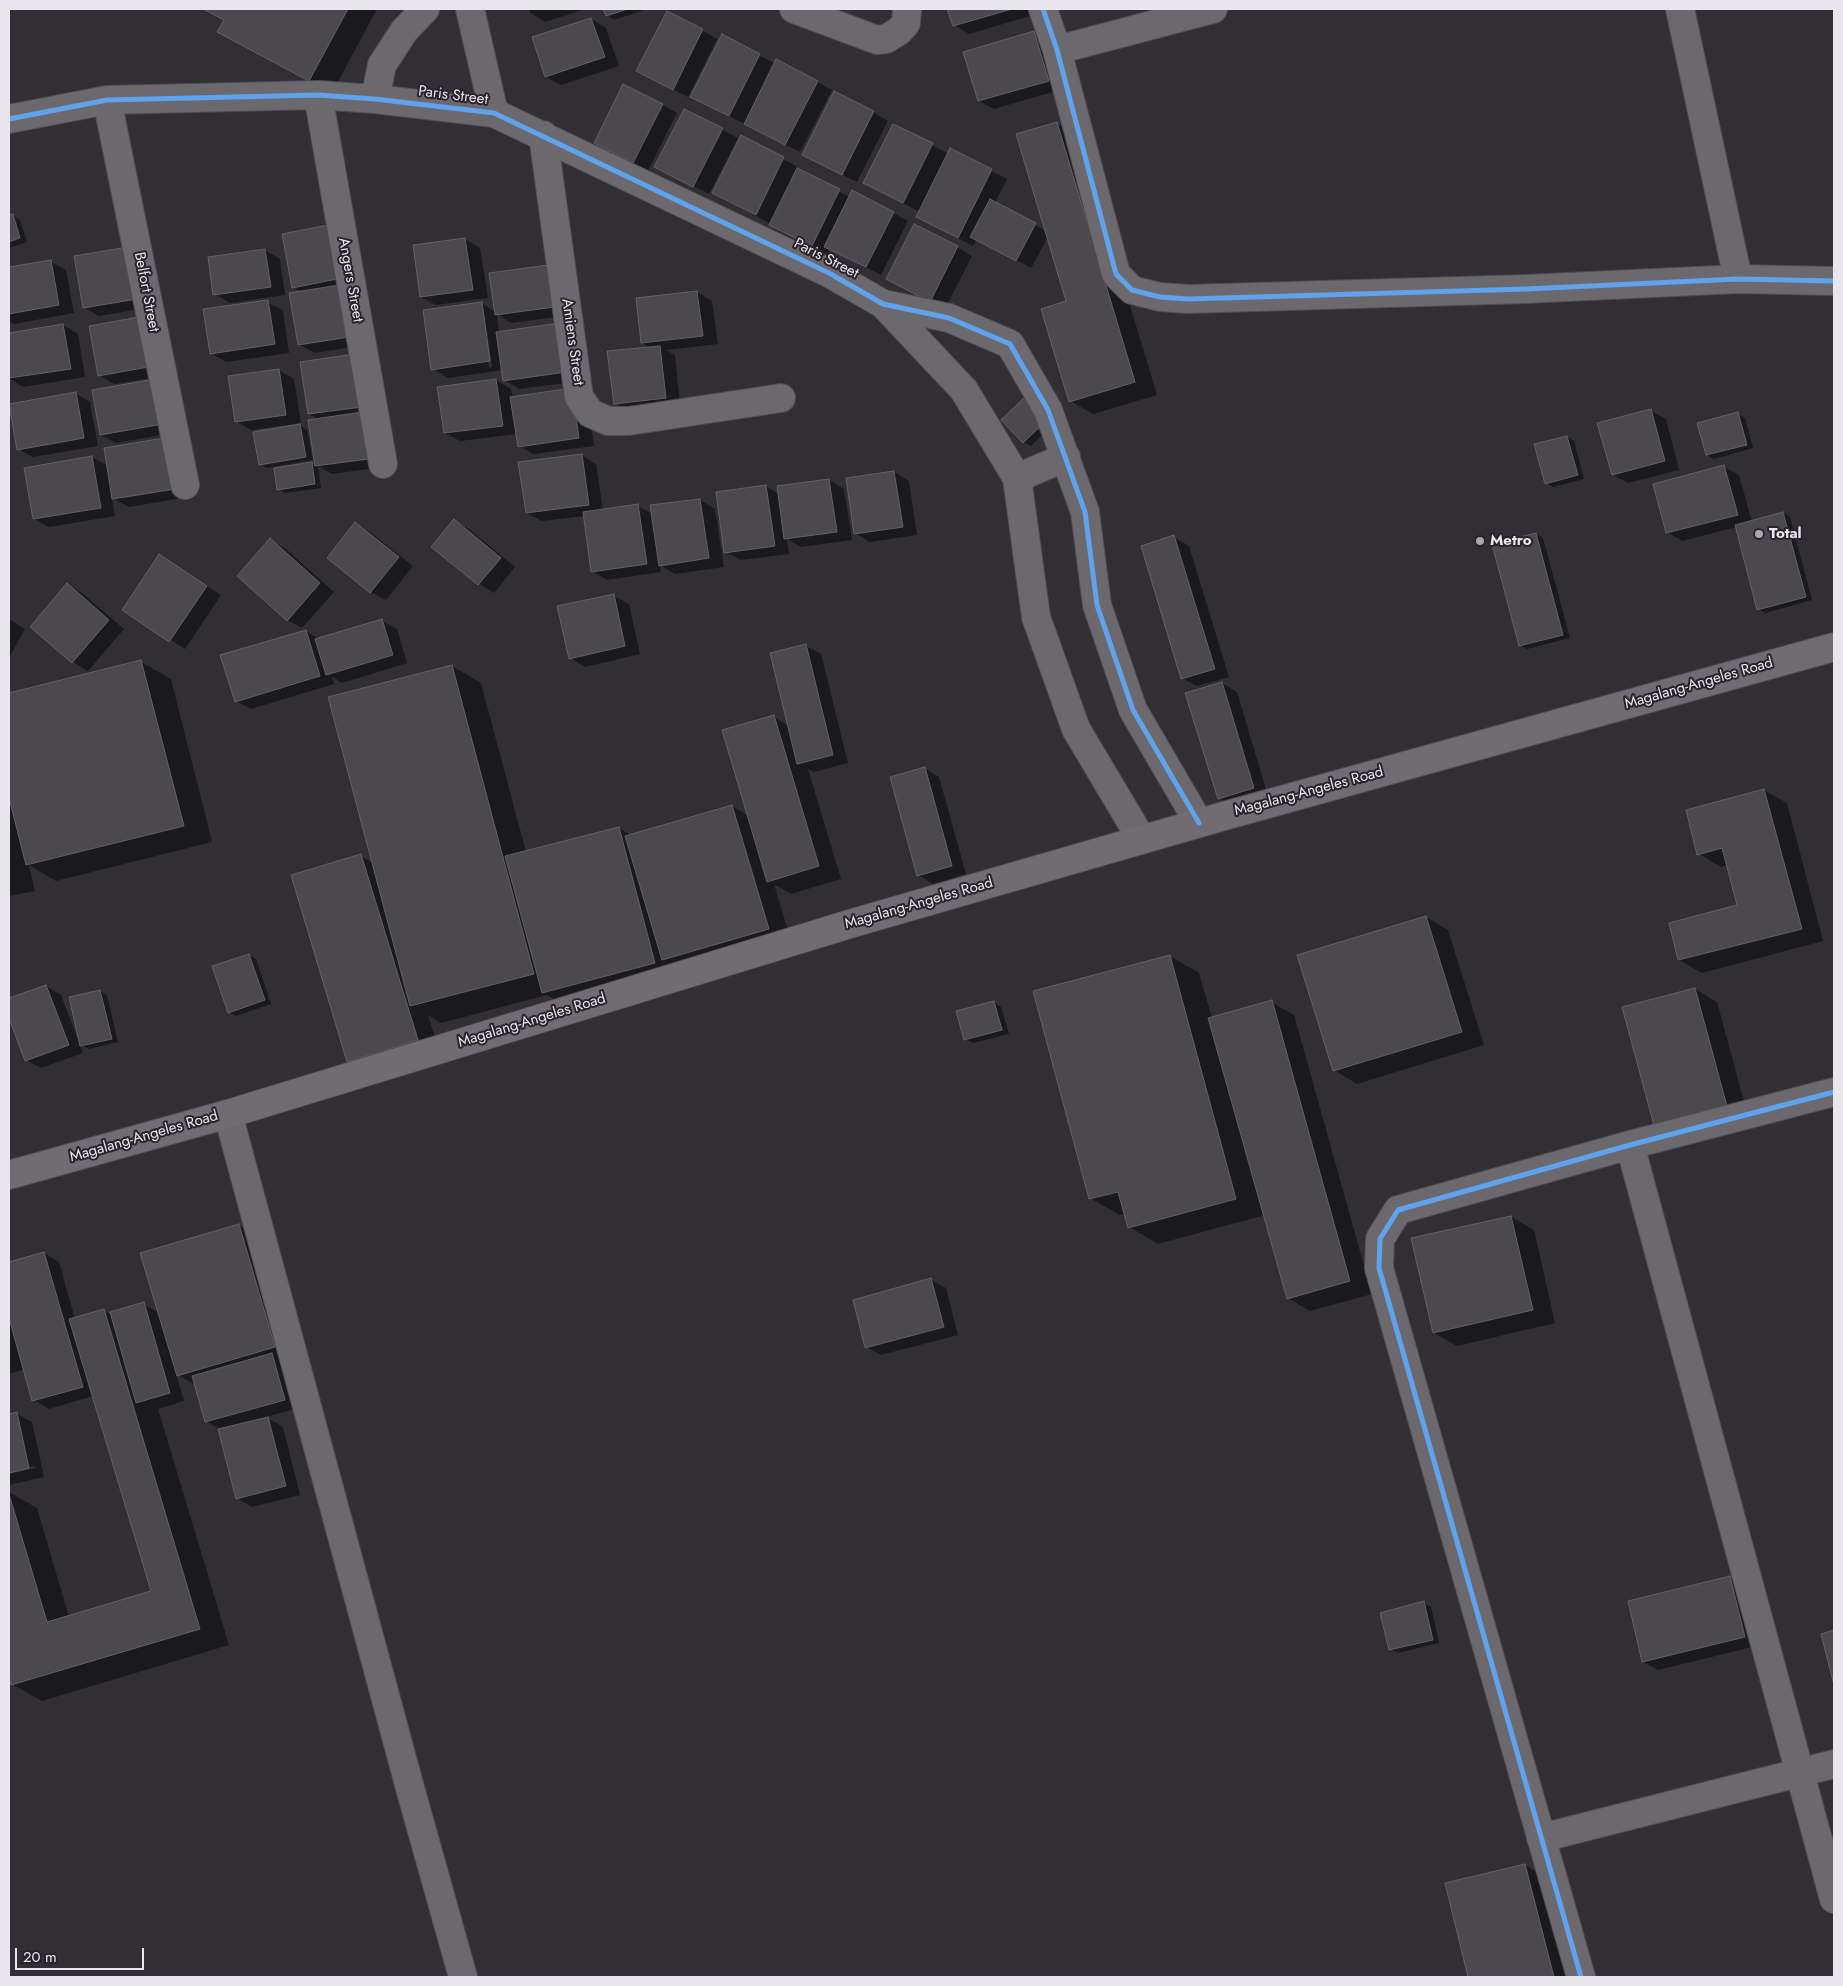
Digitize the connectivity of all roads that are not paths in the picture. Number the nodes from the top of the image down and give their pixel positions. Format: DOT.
graph roads {
  1 [pos="425,9"];
  2 [pos="470,9"];
  3 [pos="794,9"];
  4 [pos="907,9"];
  5 [pos="1043,9"];
  6 [pos="1213,9"];
  7 [pos="1680,9"];
  8 [pos="1057,50"];
  9 [pos="318,95"];
  10 [pos="375,99"];
  11 [pos="107,100"];
  12 [pos="494,114"];
  13 [pos="9,119"];
  14 [pos="543,135"];
  15 [pos="1738,279"];
  16 [pos="1834,281"];
  17 [pos="883,304"];
  18 [pos="782,398"];
  19 [pos="1066,456"];
  20 [pos="383,464"];
  21 [pos="1017,478"];
  22 [pos="185,485"];
  23 [pos="1834,647"];
  24 [pos="1199,823"];
  25 [pos="1142,840"];
  26 [pos="1834,1092"];
  27 [pos="228,1114"];
  28 [pos="1630,1145"];
  29 [pos="9,1175"];
  30 [pos="1834,1764"];
  31 [pos="1800,1773"];
  32 [pos="1541,1838"];
  33 [pos="1834,1899"];
  34 [pos="463,1977"];
  35 [pos="1581,1977"];
  1 -- 10 [label="street"];
  2 -- 12 [label="street"];
  3 -- 4 [label="street"];
  5 -- 8 [label="street"];
  6 -- 8 [label="street"];
  7 -- 15 [label="street"];
  8 -- 15 [label="street"];
  9 -- 10 [label="street, Paris Street"];
  9 -- 11 [label="street, Paris Street"];
  9 -- 20 [label="street, Angers Street"];
  10 -- 12 [label="street, Paris Street"];
  11 -- 13 [label="street, Paris Street"];
  11 -- 22 [label="street, Belfort Street"];
  12 -- 14 [label="street, Paris Street"];
  14 -- 17 [label="street, Paris Street"];
  14 -- 18 [label="street, Amiens Street"];
  15 -- 16 [label="street"];
  17 -- 19 [label="street"];
  17 -- 21 [label="street"];
  19 -- 21 [label="street"];
  19 -- 24 [label="street"];
  21 -- 25 [label="street"];
  23 -- 24 [label="main road, Magalang-Angeles Road"];
  24 -- 25 [label="main road, Magalang-Angeles Road"];
  25 -- 27 [label="main road, Magalang-Angeles Road"];
  26 -- 28 [label="street"];
  27 -- 29 [label="main road, Magalang-Angeles Road"];
  27 -- 34 [label="street"];
  28 -- 31 [label="street"];
  28 -- 32 [label="street"];
  30 -- 31 [label="street"];
  31 -- 32 [label="street"];
  31 -- 33 [label="street"];
  32 -- 35 [label="street"];
}
